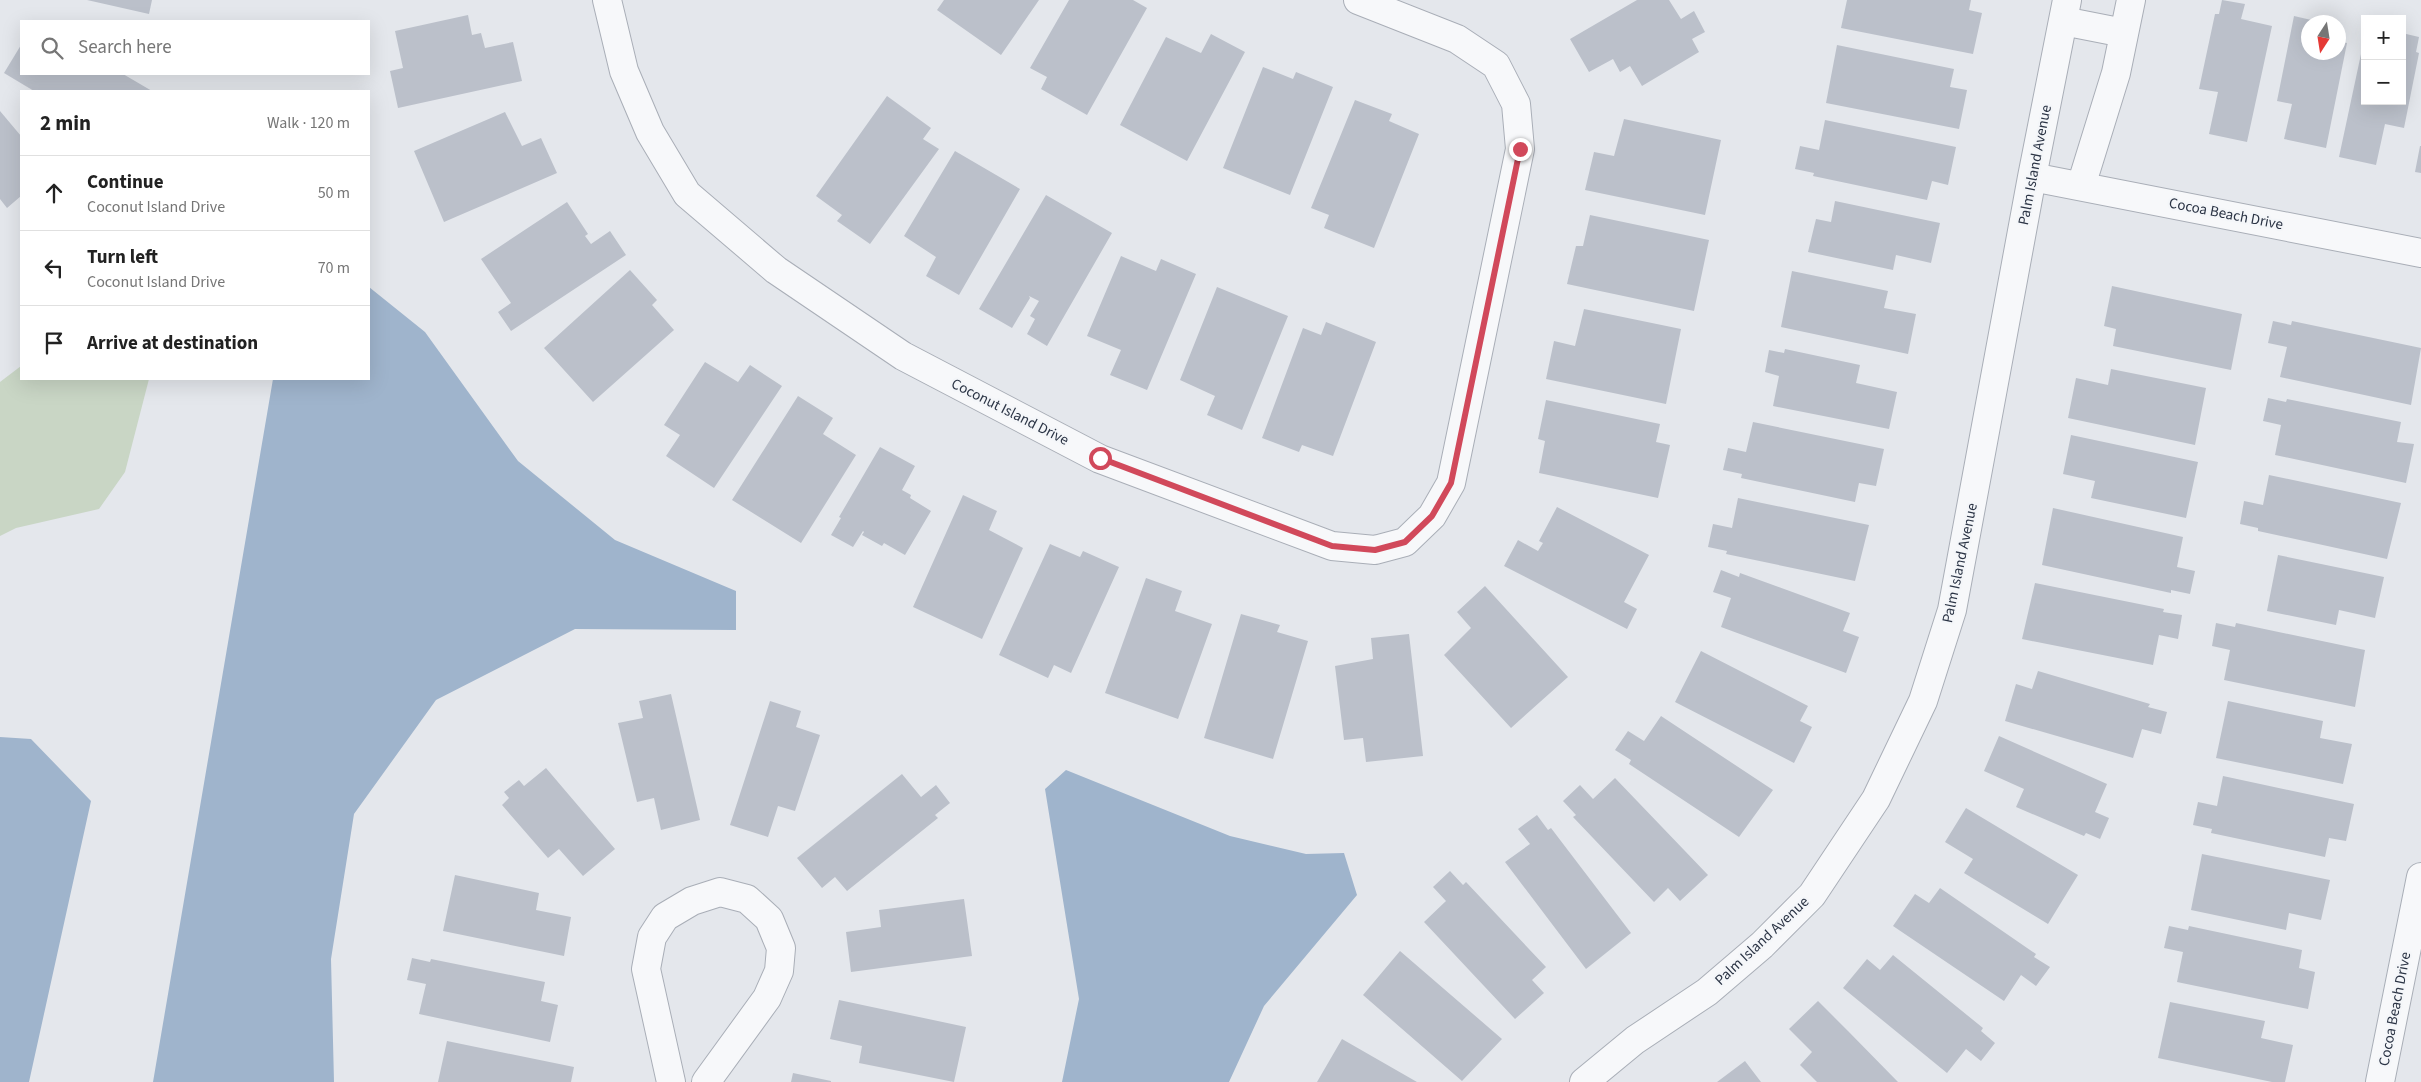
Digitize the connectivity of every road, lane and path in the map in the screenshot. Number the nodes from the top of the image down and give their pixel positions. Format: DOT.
graph roads {
  1 [pos="607,0"];
  2 [pos="1358,0"];
  3 [pos="2131,0"];
  4 [pos="2066,10"];
  5 [pos="2124,32"];
  6 [pos="2032,177"];
  7 [pos="2081,186"];
  8 [pos="2421,252"];
  9 [pos="2421,877"];
  10 [pos="671,1082"];
  11 [pos="706,1082"];
  12 [pos="1584,1082"];
  13 [pos="2380,1082"];
  1 -- 2 [label="street, Coconut Island Drive"];
  3 -- 5 [label="street"];
  4 -- 5 [label="street"];
  4 -- 6 [label="street, Palm Island Avenue"];
  5 -- 7 [label="street"];
  6 -- 7 [label="street, Cocoa Beach Drive"];
  6 -- 12 [label="street, Palm Island Avenue"];
  7 -- 8 [label="street, Cocoa Beach Drive"];
  9 -- 13 [label="street, Cocoa Beach Drive"];
  10 -- 11 [label="street"];
}
